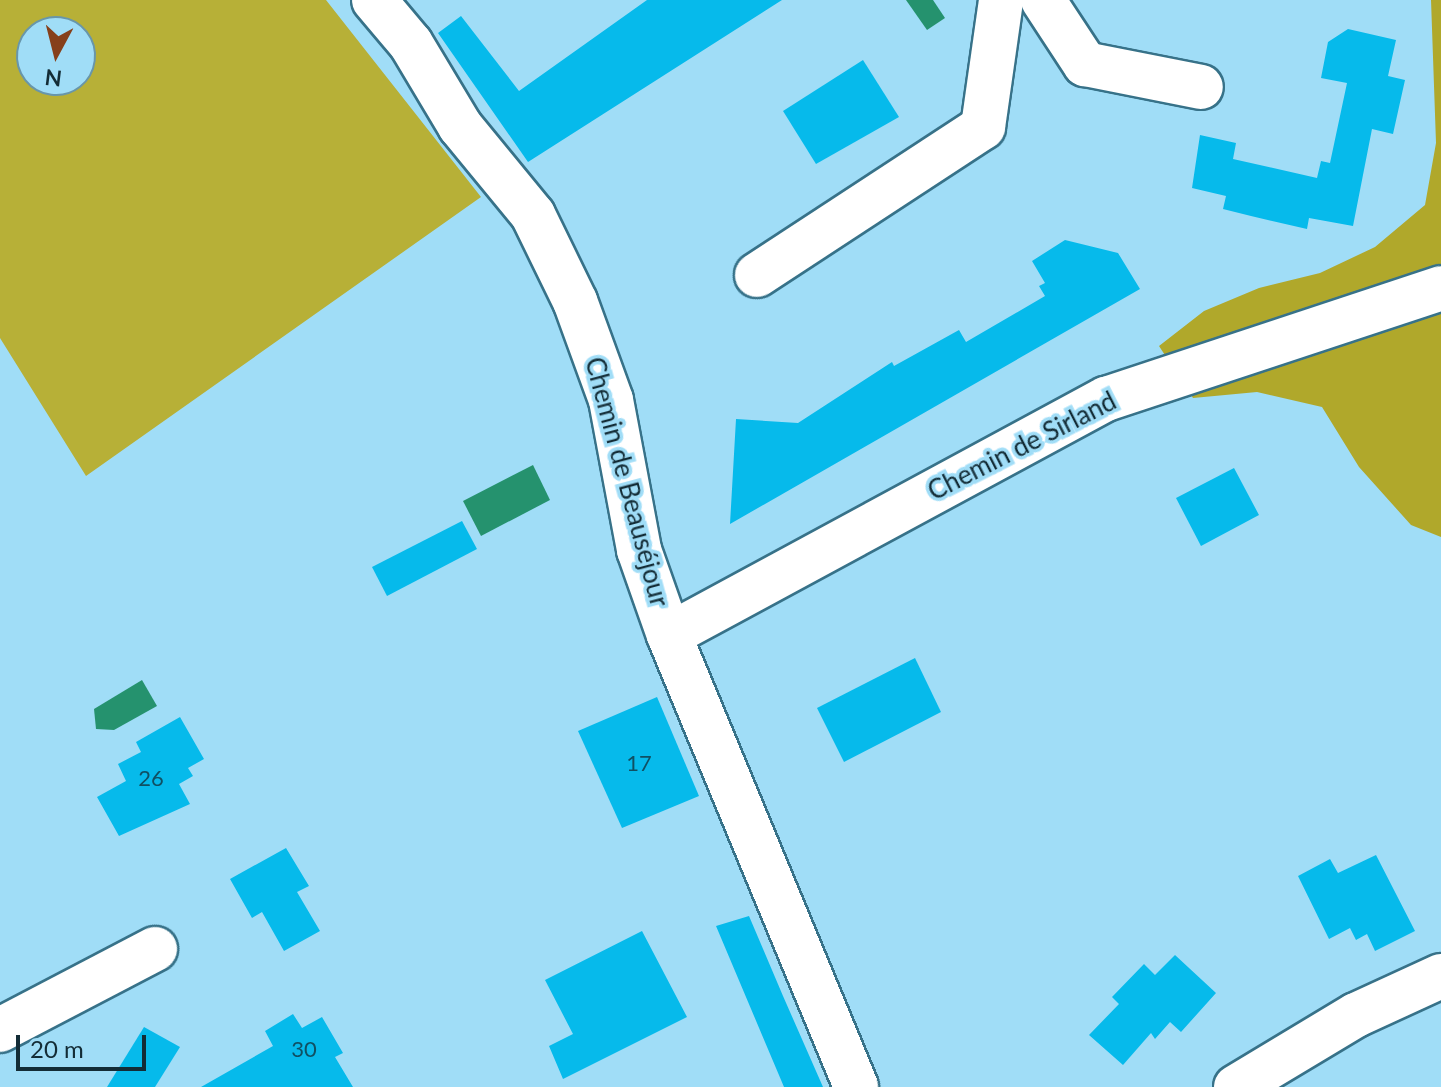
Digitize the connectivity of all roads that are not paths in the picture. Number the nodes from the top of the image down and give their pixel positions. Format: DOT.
graph roads {
  1 [pos="374,0"];
  2 [pos="1001,0"];
  3 [pos="1043,0"];
  4 [pos="1201,87"];
  5 [pos="757,275"];
  6 [pos="1440,288"];
  7 [pos="669,635"];
  8 [pos="155,949"];
  9 [pos="1441,976"];
  10 [pos="0,1030"];
  11 [pos="856,1087"];
  12 [pos="1236,1087"];
  1 -- 7 [label="street, Chemin de Beauséjour"];
  2 -- 5 [label="street"];
  3 -- 4 [label="street"];
  6 -- 7 [label="street, Chemin de Sirland"];
  7 -- 11 [label="street, Chemin de Beauséjour"];
  8 -- 10 [label="street"];
  9 -- 12 [label="street"];
}
